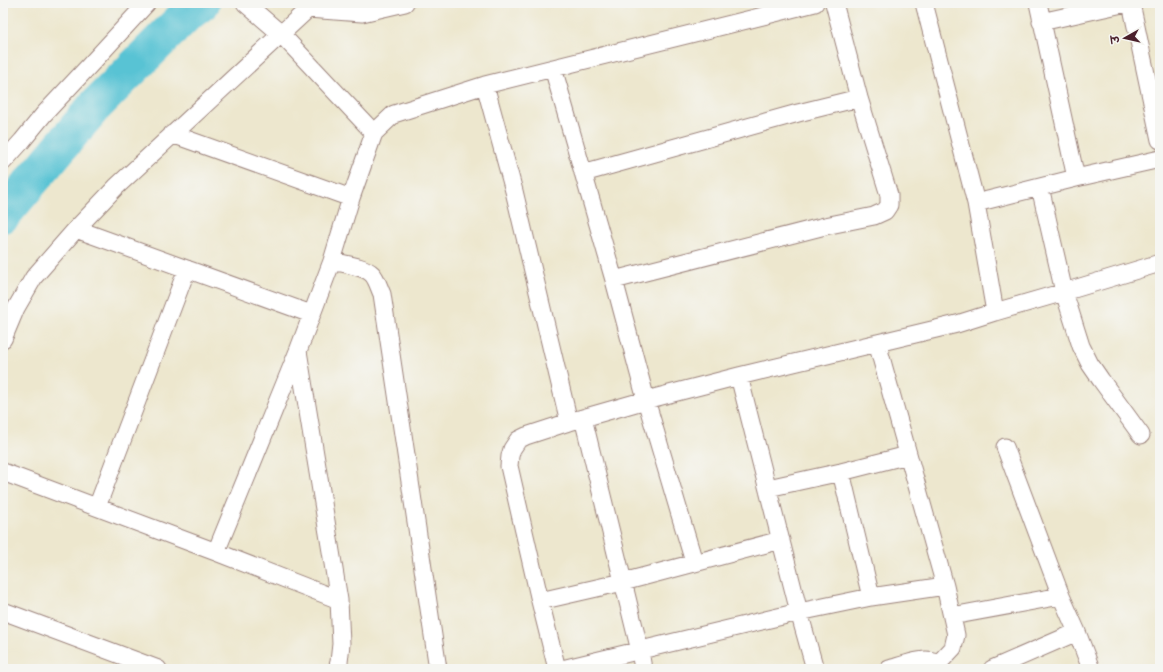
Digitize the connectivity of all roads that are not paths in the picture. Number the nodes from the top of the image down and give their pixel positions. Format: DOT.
graph roads {
  1 [pos="147,3"];
  2 [pos="245,3"];
  3 [pos="405,3"];
  4 [pos="815,3"];
  5 [pos="834,3"];
  6 [pos="924,3"];
  7 [pos="1038,3"];
  8 [pos="1127,3"];
  9 [pos="1131,3"];
  10 [pos="312,6"];
  11 [pos="1041,22"];
  12 [pos="281,34"];
  13 [pos="553,68"];
  14 [pos="485,85"];
  15 [pos="859,98"];
  16 [pos="374,133"];
  17 [pos="172,134"];
  18 [pos="1160,140"];
  19 [pos="1160,159"];
  20 [pos="3,162"];
  21 [pos="583,173"];
  22 [pos="1076,178"];
  23 [pos="1040,187"];
  24 [pos="351,198"];
  25 [pos="976,203"];
  26 [pos="76,229"];
  27 [pos="332,261"];
  28 [pos="1160,263"];
  29 [pos="187,270"];
  30 [pos="614,280"];
  31 [pos="1064,292"];
  32 [pos="994,312"];
  33 [pos="311,314"];
  34 [pos="3,339"];
  35 [pos="877,343"];
  36 [pos="298,351"];
  37 [pos="739,376"];
  38 [pos="646,400"];
  39 [pos="576,420"];
  40 [pos="1141,436"];
  41 [pos="1005,447"];
  42 [pos="908,455"];
  43 [pos="3,472"];
  44 [pos="841,472"];
  45 [pos="768,488"];
  46 [pos="97,507"];
  47 [pos="781,540"];
  48 [pos="216,552"];
  49 [pos="694,562"];
  50 [pos="623,582"];
  51 [pos="945,586"];
  52 [pos="1061,596"];
  53 [pos="871,597"];
  54 [pos="339,600"];
  55 [pos="540,601"];
  56 [pos="3,611"];
  57 [pos="799,612"];
  58 [pos="952,616"];
  59 [pos="1077,632"];
  60 [pos="640,650"];
  61 [pos="940,666"];
  62 [pos="158,669"];
  63 [pos="337,669"];
  64 [pos="438,669"];
  65 [pos="558,669"];
  66 [pos="562,669"];
  67 [pos="643,669"];
  68 [pos="815,669"];
  69 [pos="889,669"];
  70 [pos="992,669"];
  71 [pos="1090,669"];
  1 -- 20 [label="street"];
  2 -- 12 [label="street"];
  3 -- 10 [label="street"];
  4 -- 13 [label="street"];
  5 -- 15 [label="street"];
  6 -- 25 [label="street"];
  7 -- 11 [label="street"];
  8 -- 11 [label="street"];
  9 -- 18 [label="street"];
  10 -- 12 [label="street"];
  11 -- 22 [label="street"];
  12 -- 16 [label="street"];
  12 -- 17 [label="street"];
  13 -- 14 [label="street"];
  13 -- 21 [label="street"];
  14 -- 16 [label="street"];
  14 -- 39 [label="street"];
  15 -- 21 [label="street"];
  15 -- 30 [label="street"];
  16 -- 24 [label="street"];
  17 -- 24 [label="street"];
  17 -- 26 [label="street"];
  19 -- 22 [label="street"];
  21 -- 30 [label="street"];
  22 -- 23 [label="street"];
  23 -- 25 [label="street"];
  23 -- 31 [label="street"];
  24 -- 27 [label="street"];
  25 -- 32 [label="street"];
  26 -- 29 [label="street"];
  26 -- 34 [label="street"];
  27 -- 33 [label="street"];
  27 -- 64 [label="street"];
  28 -- 31 [label="street"];
  29 -- 33 [label="street"];
  29 -- 46 [label="street"];
  30 -- 38 [label="street"];
  31 -- 32 [label="street"];
  31 -- 40 [label="street"];
  32 -- 35 [label="street"];
  33 -- 36 [label="street"];
  35 -- 37 [label="street"];
  35 -- 42 [label="street"];
  36 -- 48 [label="street"];
  36 -- 54 [label="street"];
  37 -- 38 [label="street"];
  37 -- 45 [label="street"];
  38 -- 39 [label="street"];
  38 -- 49 [label="street"];
  39 -- 50 [label="street"];
  39 -- 55 [label="street"];
  41 -- 52 [label="street"];
  42 -- 44 [label="street"];
  42 -- 51 [label="street"];
  43 -- 46 [label="street"];
  44 -- 45 [label="street"];
  44 -- 53 [label="street"];
  45 -- 47 [label="street"];
  46 -- 48 [label="street"];
  47 -- 49 [label="street"];
  47 -- 57 [label="street"];
  48 -- 54 [label="street"];
  49 -- 50 [label="street"];
  50 -- 55 [label="street"];
  50 -- 60 [label="street"];
  51 -- 53 [label="street"];
  51 -- 58 [label="street"];
  52 -- 58 [label="street"];
  52 -- 59 [label="street"];
  53 -- 57 [label="street"];
  54 -- 63 [label="street"];
  55 -- 65 [label="street"];
  56 -- 62 [label="street"];
  57 -- 60 [label="street"];
  57 -- 68 [label="street"];
  58 -- 61 [label="street"];
  59 -- 70 [label="street"];
  59 -- 71 [label="street"];
  60 -- 66 [label="street"];
  60 -- 67 [label="street"];
  61 -- 69 [label="street"];
}
